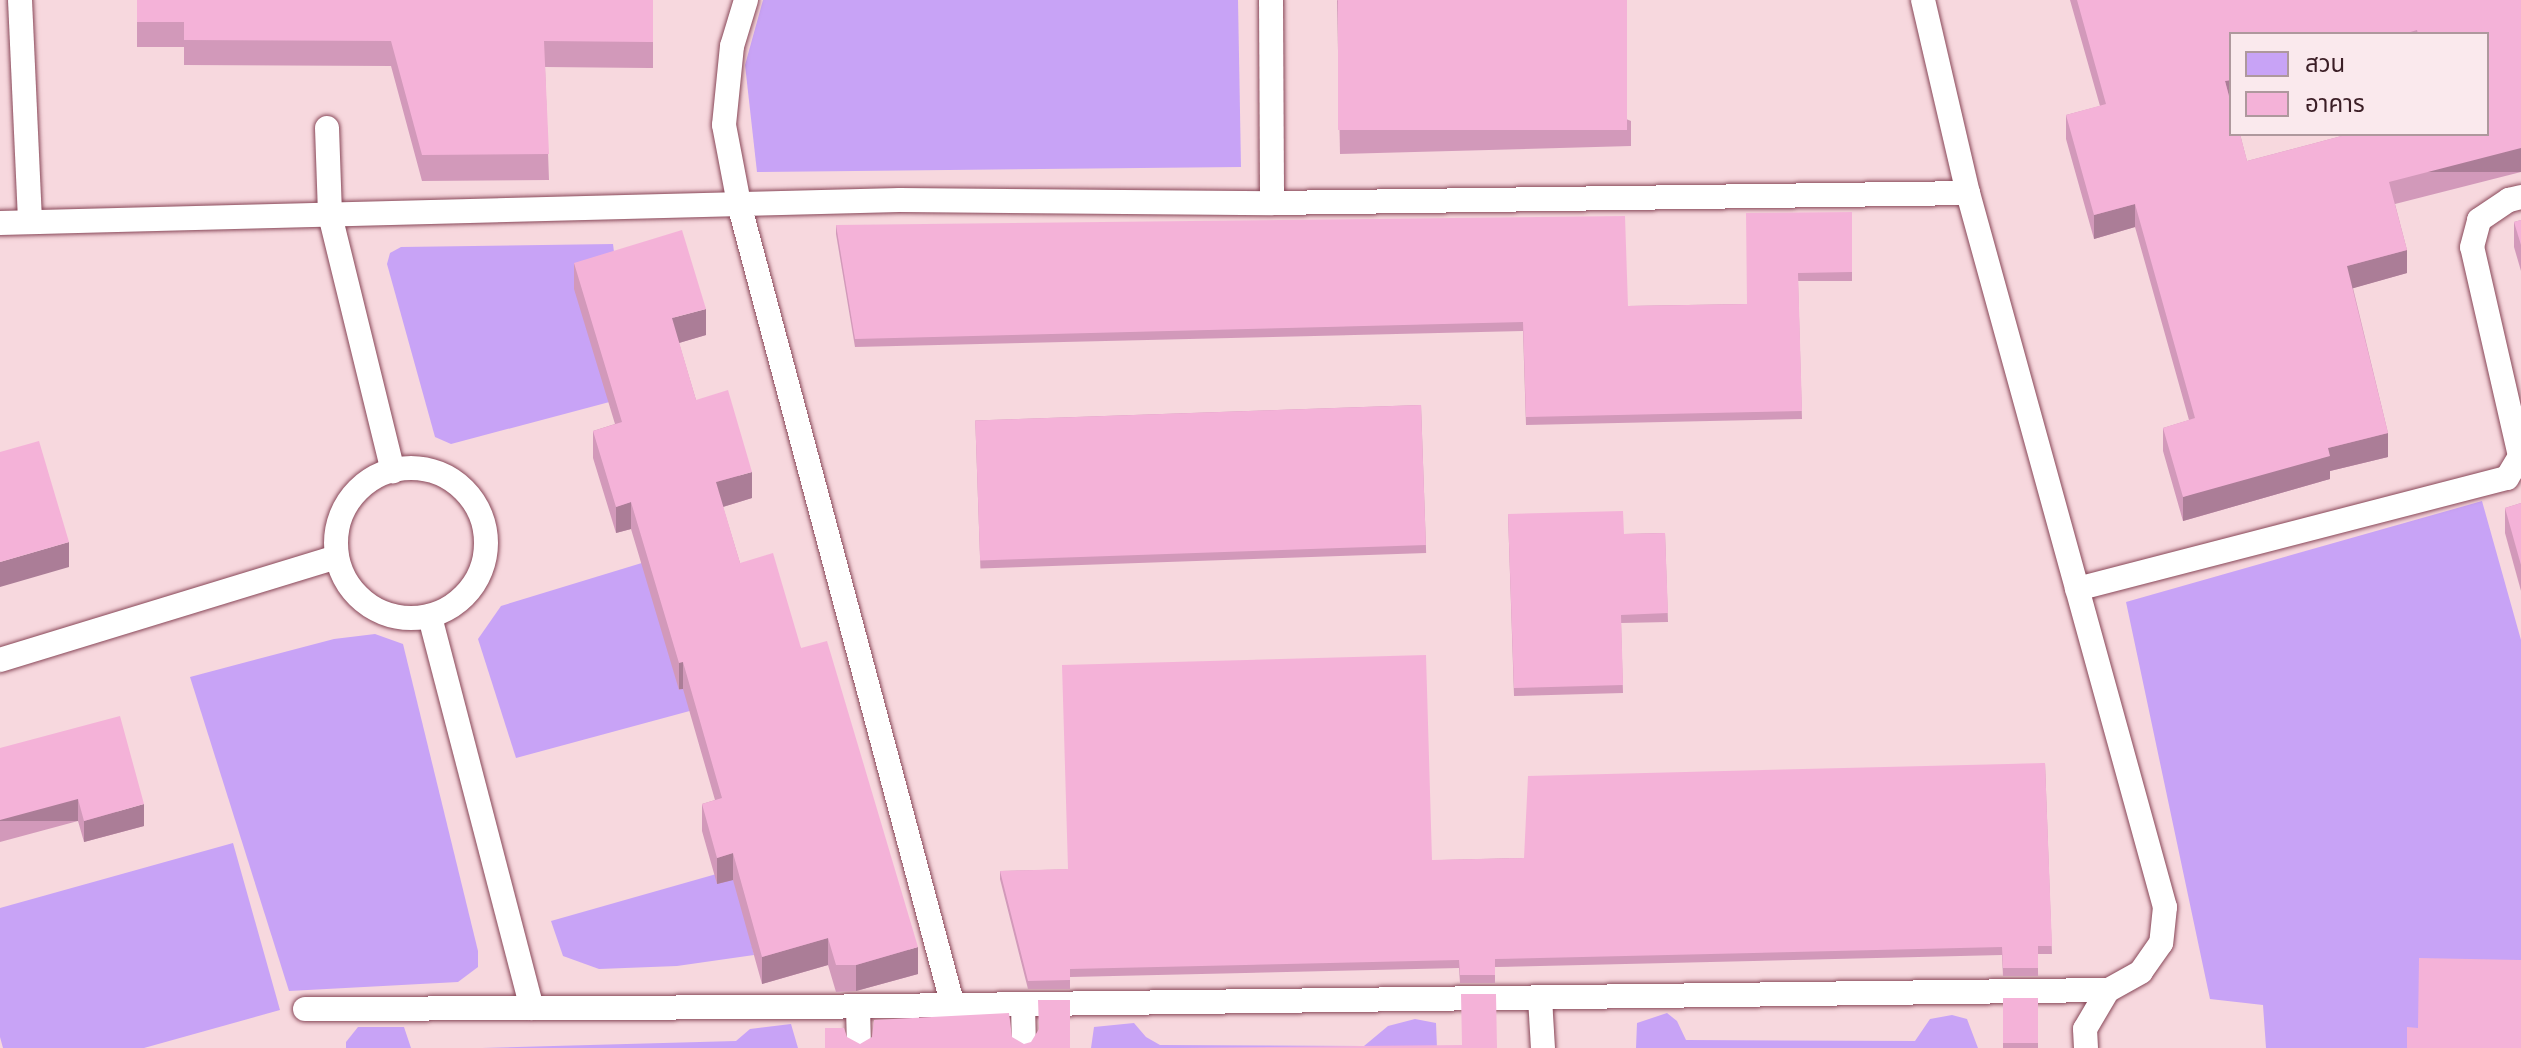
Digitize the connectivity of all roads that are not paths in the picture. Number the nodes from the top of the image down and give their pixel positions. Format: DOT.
graph roads {
  1 [pos="20,0"];
  2 [pos="746,0"];
  3 [pos="1271,0"];
  4 [pos="1923,0"];
  5 [pos="327,128"];
  6 [pos="1968,193"];
  7 [pos="2521,197"];
  8 [pos="1272,203"];
  9 [pos="739,204"];
  10 [pos="330,215"];
  11 [pos="30,222"];
  12 [pos="0,223"];
  13 [pos="393,471"];
  14 [pos="337,557"];
  15 [pos="2077,589"];
  16 [pos="430,617"];
  17 [pos="0,660"];
  18 [pos="2108,990"];
  19 [pos="1540,998"];
  20 [pos="1023,1004"];
  21 [pos="953,1006"];
  22 [pos="858,1007"];
  23 [pos="532,1008"];
  24 [pos="305,1009"];
  25 [pos="859,1048"];
  26 [pos="1024,1048"];
  27 [pos="1543,1048"];
  28 [pos="2086,1048"];
  1 -- 11 [label="lane"];
  2 -- 9 [label="lane"];
  3 -- 8 [label="lane"];
  4 -- 6 [label="lane"];
  5 -- 10 [label="lane"];
  6 -- 8 [label="lane"];
  6 -- 15 [label="lane"];
  7 -- 15 [label="lane"];
  8 -- 9 [label="lane"];
  9 -- 10 [label="lane"];
  9 -- 21 [label="lane"];
  10 -- 11 [label="lane"];
  10 -- 13 [label="lane"];
  11 -- 12 [label="lane"];
  13 -- 14 [label="lane"];
  13 -- 16 [label="lane"];
  14 -- 16 [label="lane"];
  14 -- 17 [label="lane"];
  15 -- 18 [label="lane"];
  16 -- 23 [label="lane"];
  18 -- 19 [label="lane"];
  18 -- 28 [label="lane"];
  19 -- 20 [label="lane"];
  19 -- 27 [label="lane"];
  20 -- 21 [label="lane"];
  20 -- 26 [label="lane"];
  21 -- 22 [label="lane"];
  22 -- 23 [label="lane"];
  22 -- 25 [label="lane"];
  23 -- 24 [label="lane"];
}
